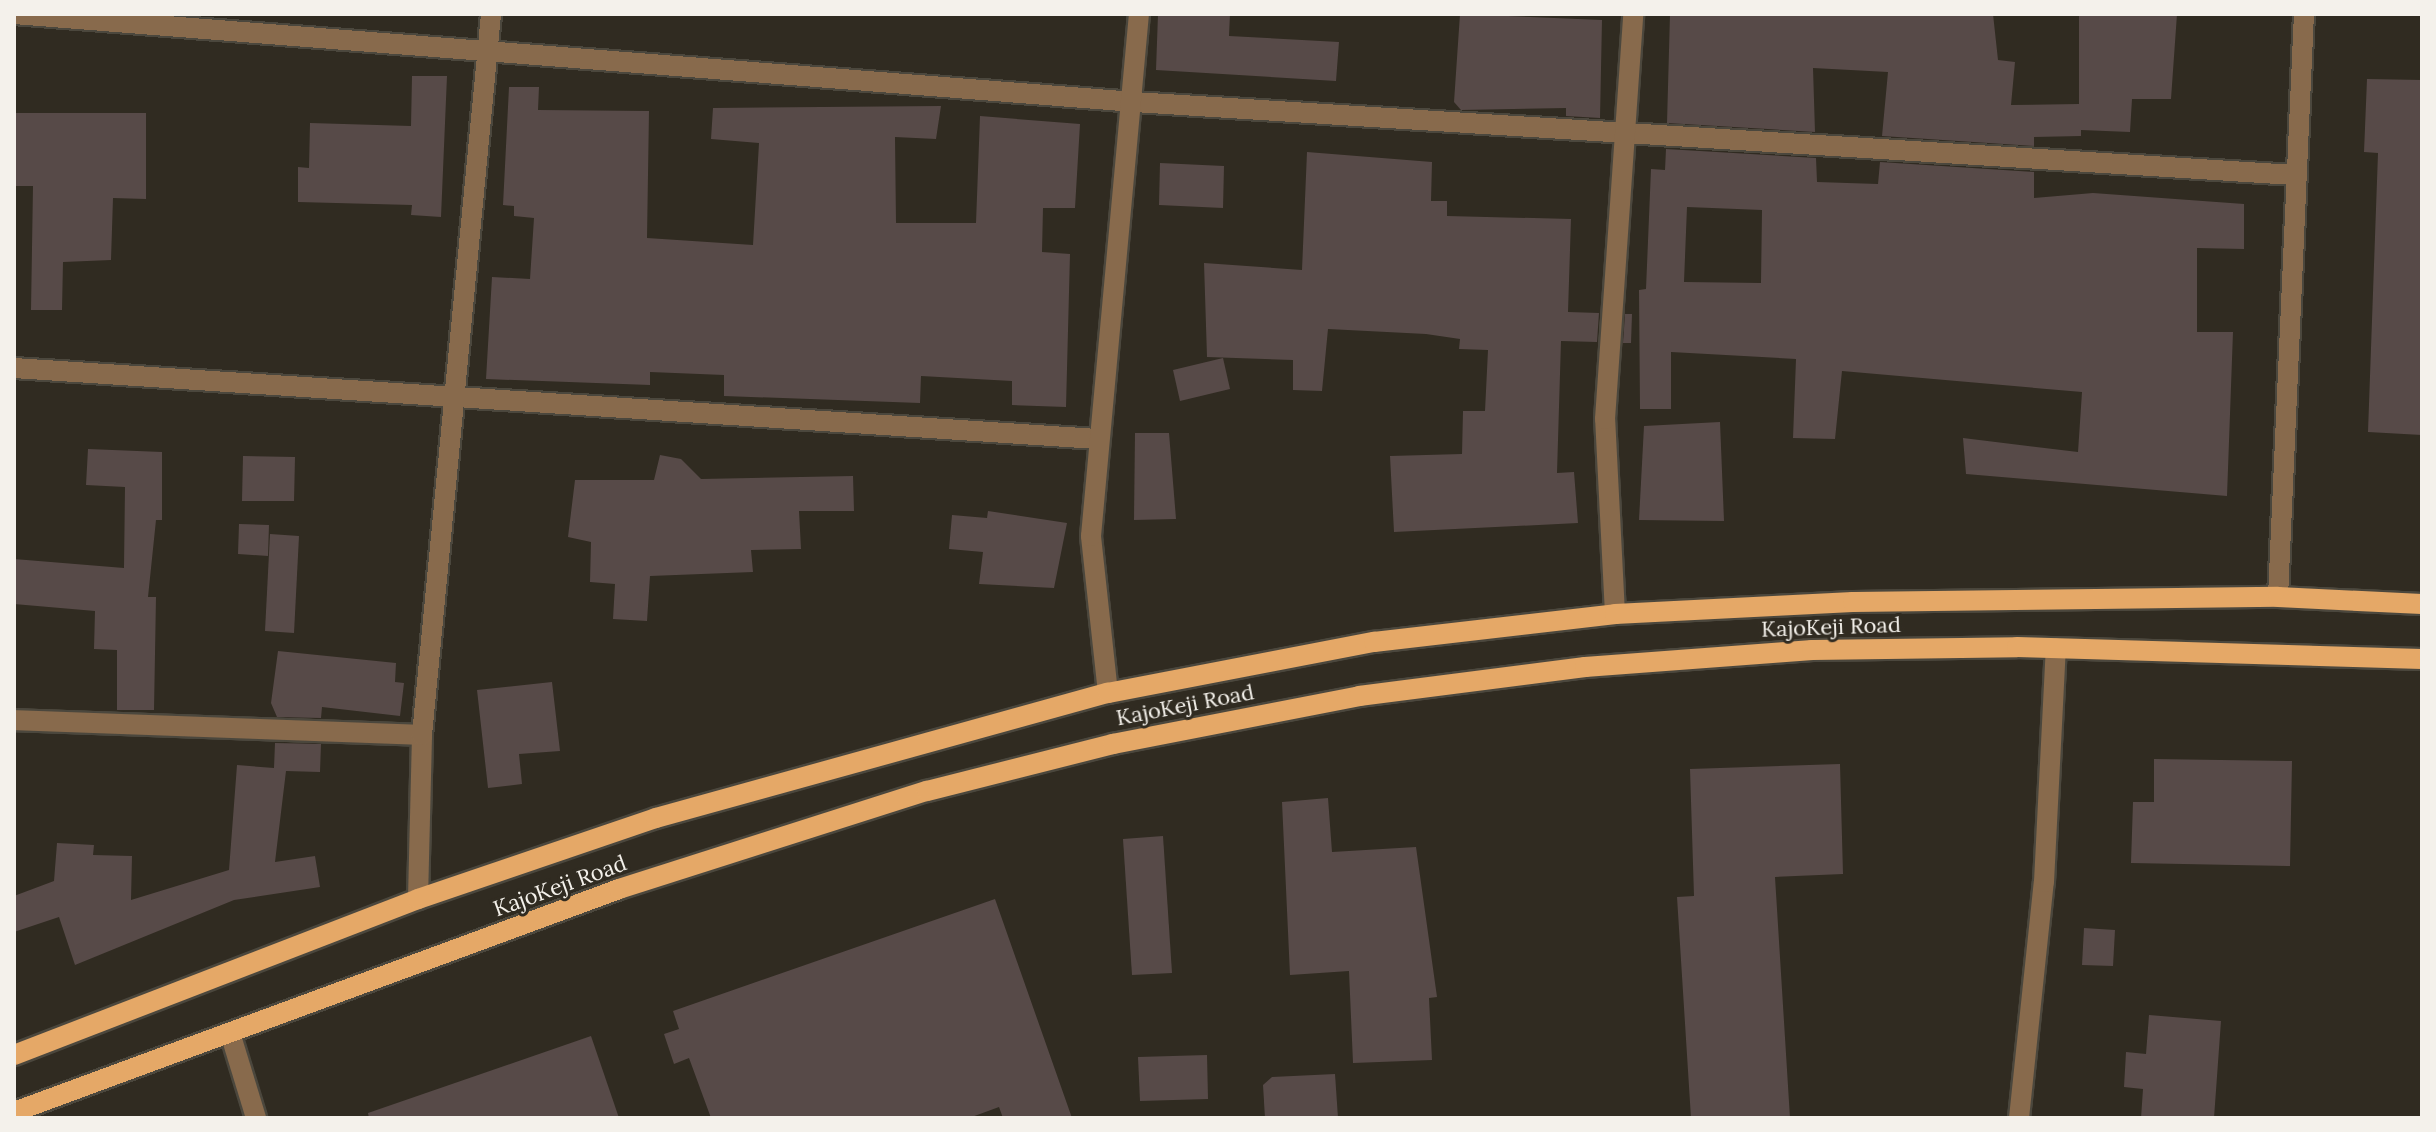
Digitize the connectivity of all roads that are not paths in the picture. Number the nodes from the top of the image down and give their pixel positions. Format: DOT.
graph roads {
  1 [pos="14,14"];
  2 [pos="491,14"];
  3 [pos="1139,14"];
  4 [pos="1633,14"];
  5 [pos="2304,14"];
  6 [pos="487,54"];
  7 [pos="1134,102"];
  8 [pos="1622,134"];
  9 [pos="2293,175"];
  10 [pos="14,368"];
  11 [pos="451,401"];
  12 [pos="1098,439"];
  13 [pos="2278,597"];
  14 [pos="2422,604"];
  15 [pos="1615,614"];
  16 [pos="2056,648"];
  17 [pos="2422,659"];
  18 [pos="1108,693"];
  19 [pos="14,720"];
  20 [pos="422,735"];
  21 [pos="418,899"];
  22 [pos="231,1036"];
  23 [pos="14,1055"];
  24 [pos="14,1112"];
  25 [pos="256,1118"];
  26 [pos="2019,1118"];
  1 -- 6 [label="street"];
  2 -- 6 [label="street"];
  3 -- 7 [label="street"];
  4 -- 8 [label="street"];
  5 -- 9 [label="street"];
  6 -- 7 [label="street"];
  6 -- 11 [label="street"];
  7 -- 8 [label="street"];
  7 -- 12 [label="street"];
  8 -- 9 [label="street"];
  8 -- 15 [label="street"];
  9 -- 13 [label="street"];
  10 -- 11 [label="street"];
  11 -- 12 [label="street"];
  11 -- 20 [label="street"];
  12 -- 18 [label="street"];
  13 -- 14 [label="main road, KajoKeji Road"];
  13 -- 15 [label="main road, KajoKeji Road"];
  15 -- 18 [label="main road, KajoKeji Road"];
  16 -- 17 [label="main road, KajoKeji Road"];
  16 -- 22 [label="main road, KajoKeji Road"];
  16 -- 26 [label="street"];
  18 -- 21 [label="main road, KajoKeji Road"];
  19 -- 20 [label="street"];
  20 -- 21 [label="street"];
  21 -- 23 [label="main road, KajoKeji Road"];
  22 -- 24 [label="main road, KajoKeji Road"];
  22 -- 25 [label="street"];
}
